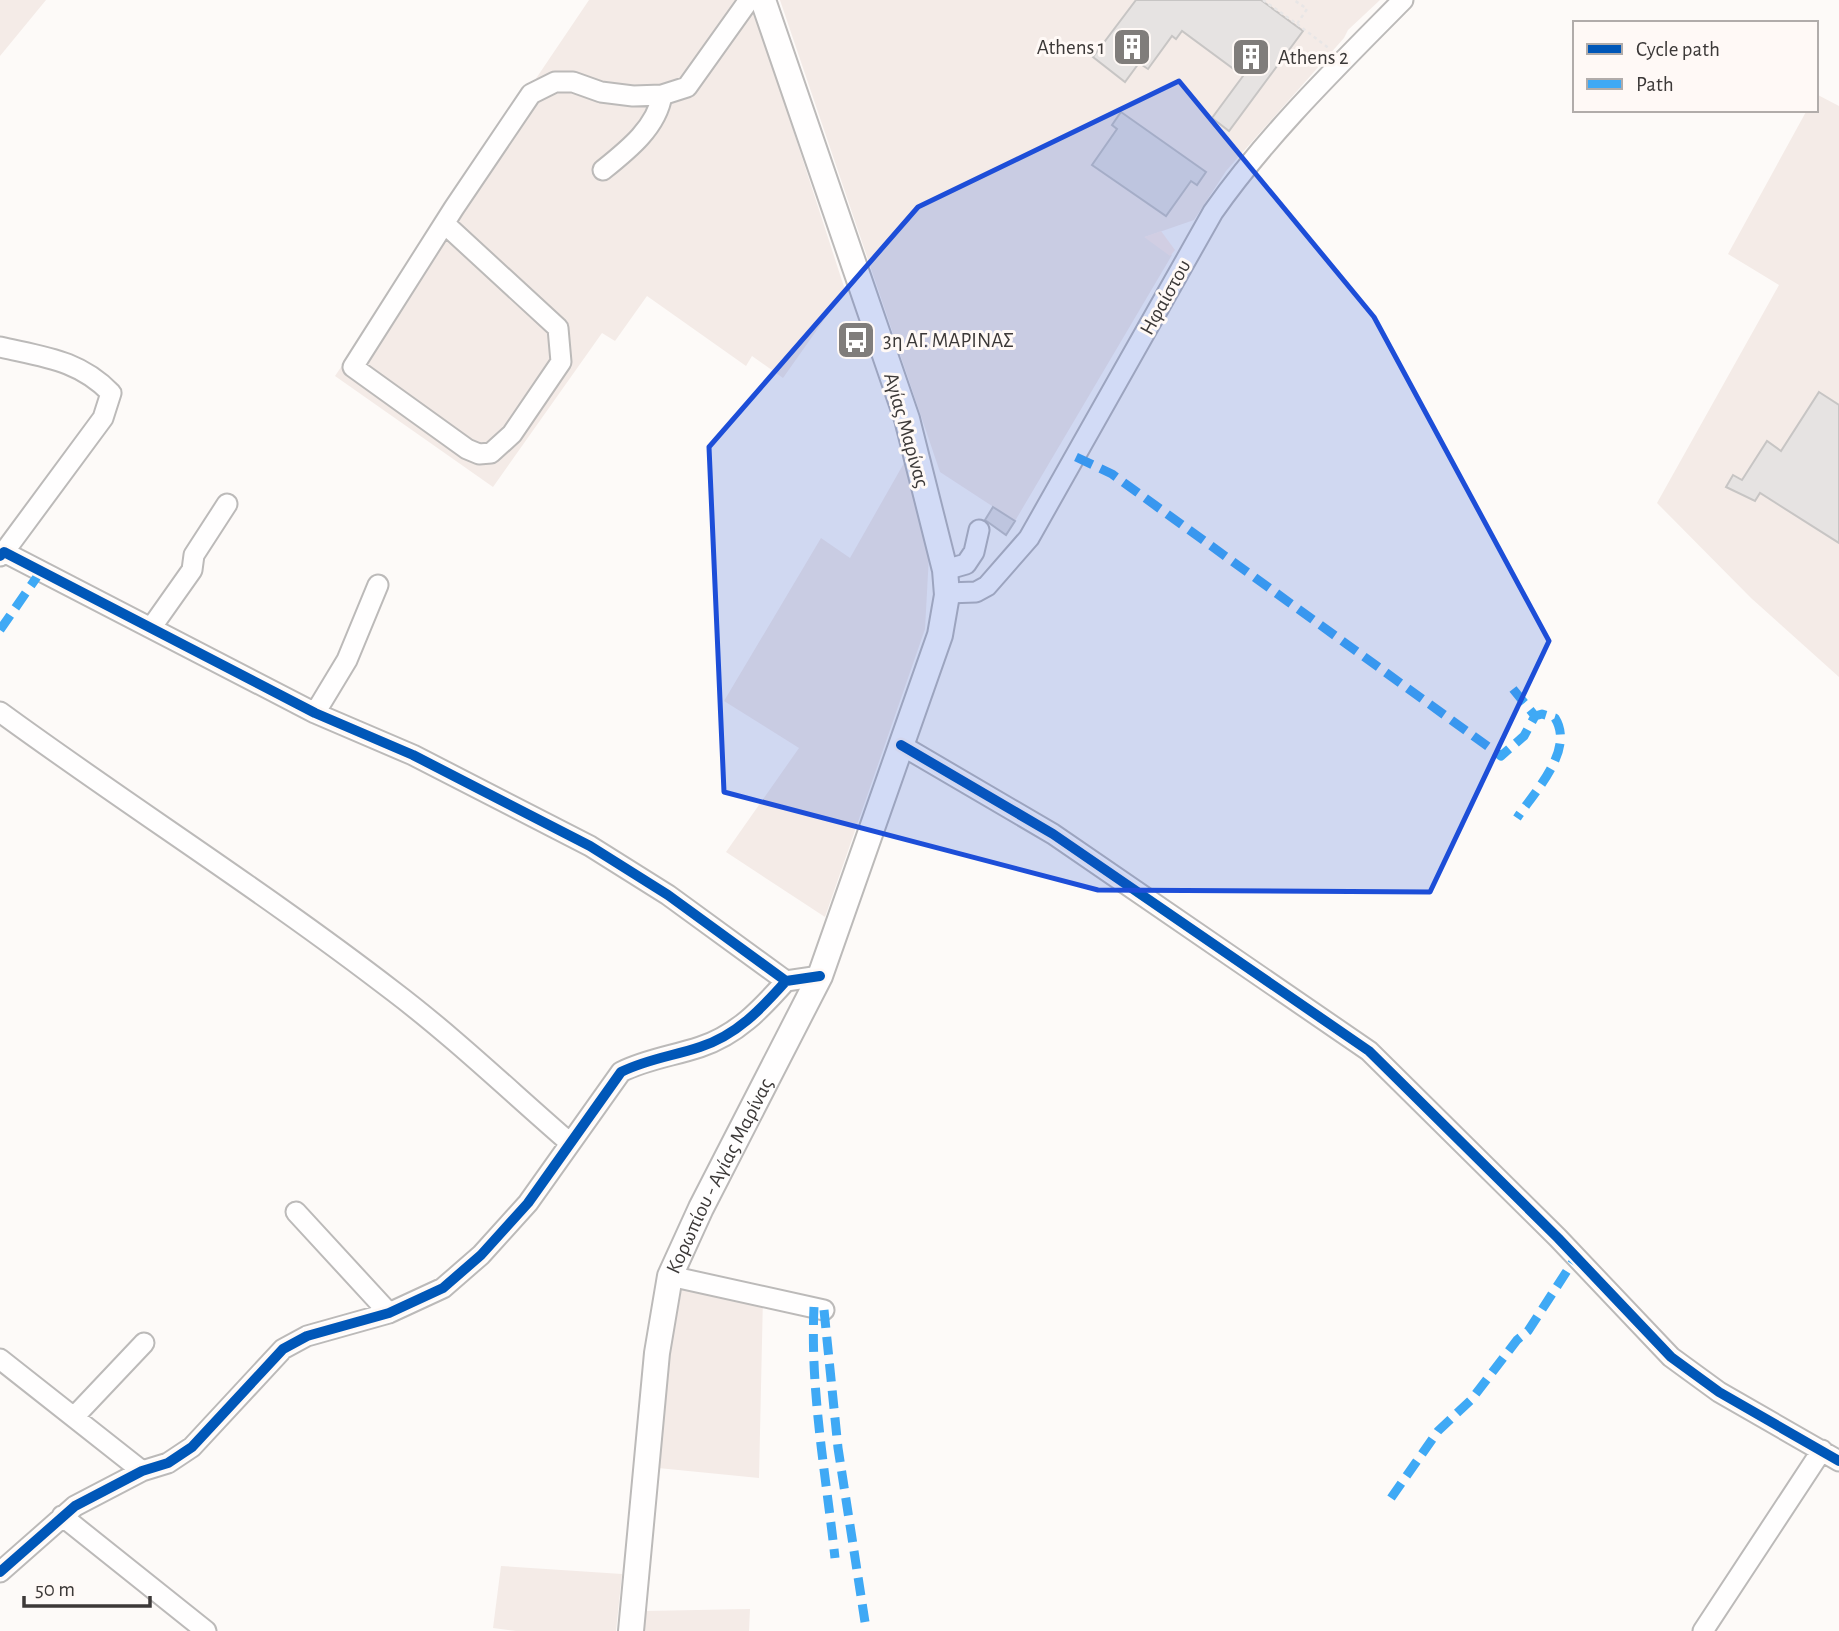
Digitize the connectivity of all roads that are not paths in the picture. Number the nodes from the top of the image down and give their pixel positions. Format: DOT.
graph roads {
  1 [pos="749,0"];
  2 [pos="763,0"];
  3 [pos="1403,0"];
  4 [pos="662,94"];
  5 [pos="603,170"];
  6 [pos="445,224"];
  7 [pos="0,347"];
  8 [pos="227,504"];
  9 [pos="979,530"];
  10 [pos="2,554"];
  11 [pos="946,581"];
  12 [pos="378,585"];
  13 [pos="151,628"];
  14 [pos="0,712"];
  15 [pos="315,713"];
  16 [pos="901,745"];
  17 [pos="820,976"];
  18 [pos="786,981"];
  19 [pos="570,1143"];
  20 [pos="296,1212"];
  21 [pos="670,1276"];
  22 [pos="824,1310"];
  23 [pos="389,1313"];
  24 [pos="144,1343"];
  25 [pos="0,1359"];
  26 [pos="74,1417"];
  27 [pos="1822,1450"];
  28 [pos="1839,1461"];
  29 [pos="142,1471"];
  30 [pos="62,1516"];
  31 [pos="0,1572"];
  32 [pos="206,1631"];
  33 [pos="631,1631"];
  34 [pos="1703,1631"];
  1 -- 4 [label="street"];
  2 -- 11 [label="main road, Αγίας Μαρίνας"];
  3 -- 11 [label="street, Ηφαίστου"];
  4 -- 5 [label="street"];
  4 -- 6 [label="street"];
  6 -- 6 [label="street"];
  7 -- 10 [label="street"];
  8 -- 13 [label="street"];
  9 -- 11 [label="street"];
  10 -- 13 [label="street"];
  11 -- 16 [label="main road, Αγίας Μαρίνας"];
  12 -- 15 [label="street"];
  13 -- 15 [label="street"];
  14 -- 19 [label="street"];
  15 -- 18 [label="street"];
  16 -- 17 [label="main road, Κορωπίου - Αγίας Μαρίνας"];
  16 -- 27 [label="street"];
  17 -- 18 [label="street"];
  17 -- 21 [label="main road, Κορωπίου - Αγίας Μαρίνας"];
  18 -- 19 [label="street"];
  19 -- 23 [label="street"];
  20 -- 23 [label="street"];
  21 -- 22 [label="street"];
  21 -- 33 [label="main road, Κορωπίου - Αγίας Μαρίνας"];
  23 -- 29 [label="street"];
  24 -- 26 [label="street"];
  25 -- 26 [label="street"];
  26 -- 29 [label="street"];
  27 -- 28 [label="street"];
  27 -- 34 [label="street"];
  29 -- 30 [label="street"];
  30 -- 31 [label="street"];
  30 -- 32 [label="street"];
}
